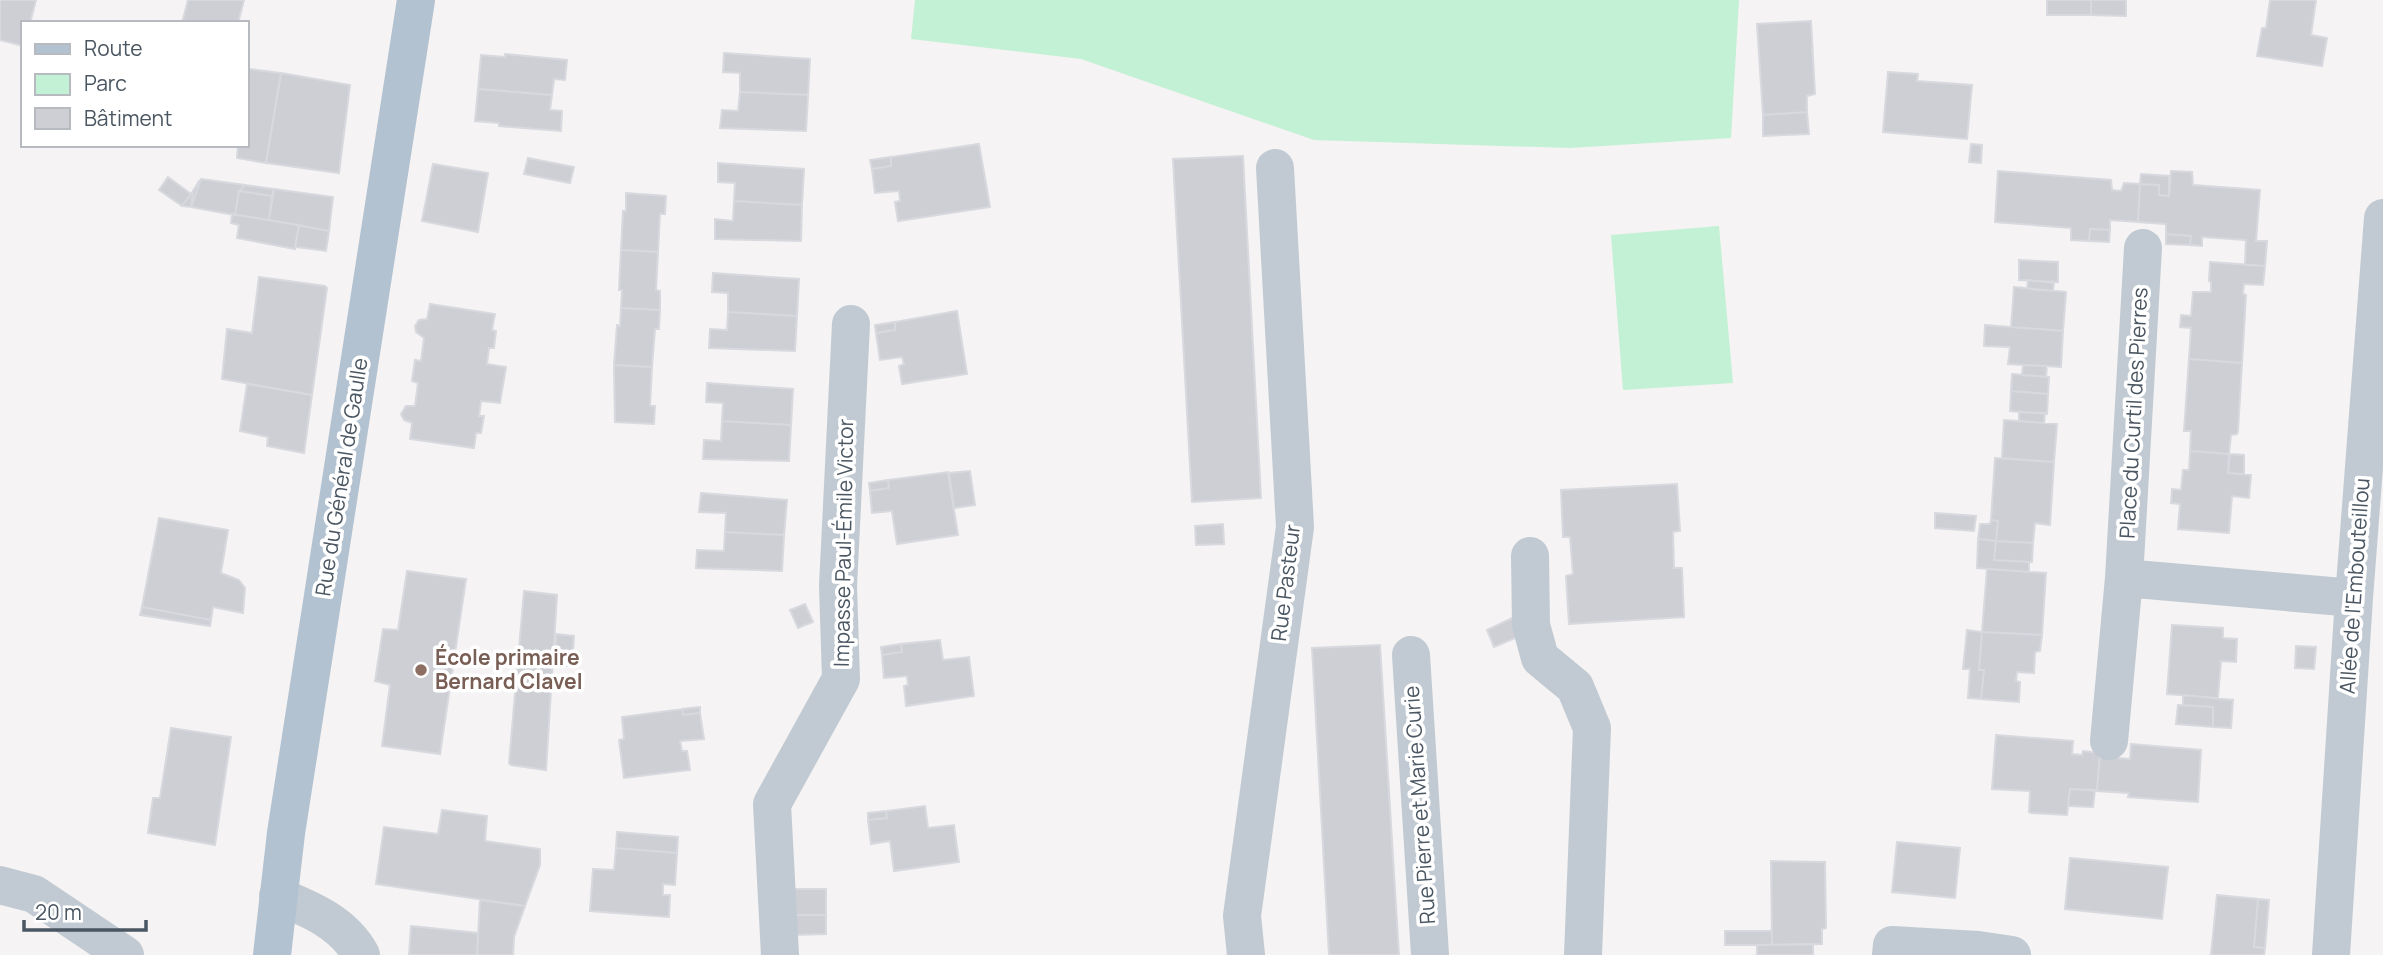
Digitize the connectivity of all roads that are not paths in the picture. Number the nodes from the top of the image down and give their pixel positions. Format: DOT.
graph roads {
  1 [pos="416,0"];
  2 [pos="1275,168"];
  3 [pos="2382,239"];
  4 [pos="2143,248"];
  5 [pos="851,324"];
  6 [pos="1530,556"];
  7 [pos="2124,578"];
  8 [pos="2354,598"];
  9 [pos="1410,655"];
  10 [pos="2109,741"];
  11 [pos="0,885"];
  12 [pos="278,896"];
  13 [pos="1987,953"];
  14 [pos="125,955"];
  15 [pos="272,955"];
  16 [pos="361,955"];
  17 [pos="780,955"];
  18 [pos="1246,955"];
  19 [pos="1430,955"];
  20 [pos="1583,955"];
  21 [pos="1891,955"];
  22 [pos="2331,955"];
  1 -- 12 [label="main road, Rue du Général de Gaulle"];
  2 -- 18 [label="street, Rue Pasteur"];
  3 -- 8 [label="street, Allée de l'Embouteillou"];
  4 -- 7 [label="street, Place du Curtil des Pierres"];
  5 -- 17 [label="street, Impasse Paul-Émile Victor"];
  6 -- 20 [label="street"];
  7 -- 8 [label="street"];
  7 -- 10 [label="street, Place du Curtil des Pierres"];
  8 -- 22 [label="street, Allée de l'Embouteillou"];
  9 -- 19 [label="street, Rue Pierre et Marie Curie"];
  11 -- 14 [label="street"];
  12 -- 15 [label="main road, Rue du Général de Gaulle"];
  12 -- 16 [label="street"];
  13 -- 21 [label="street"];
}
